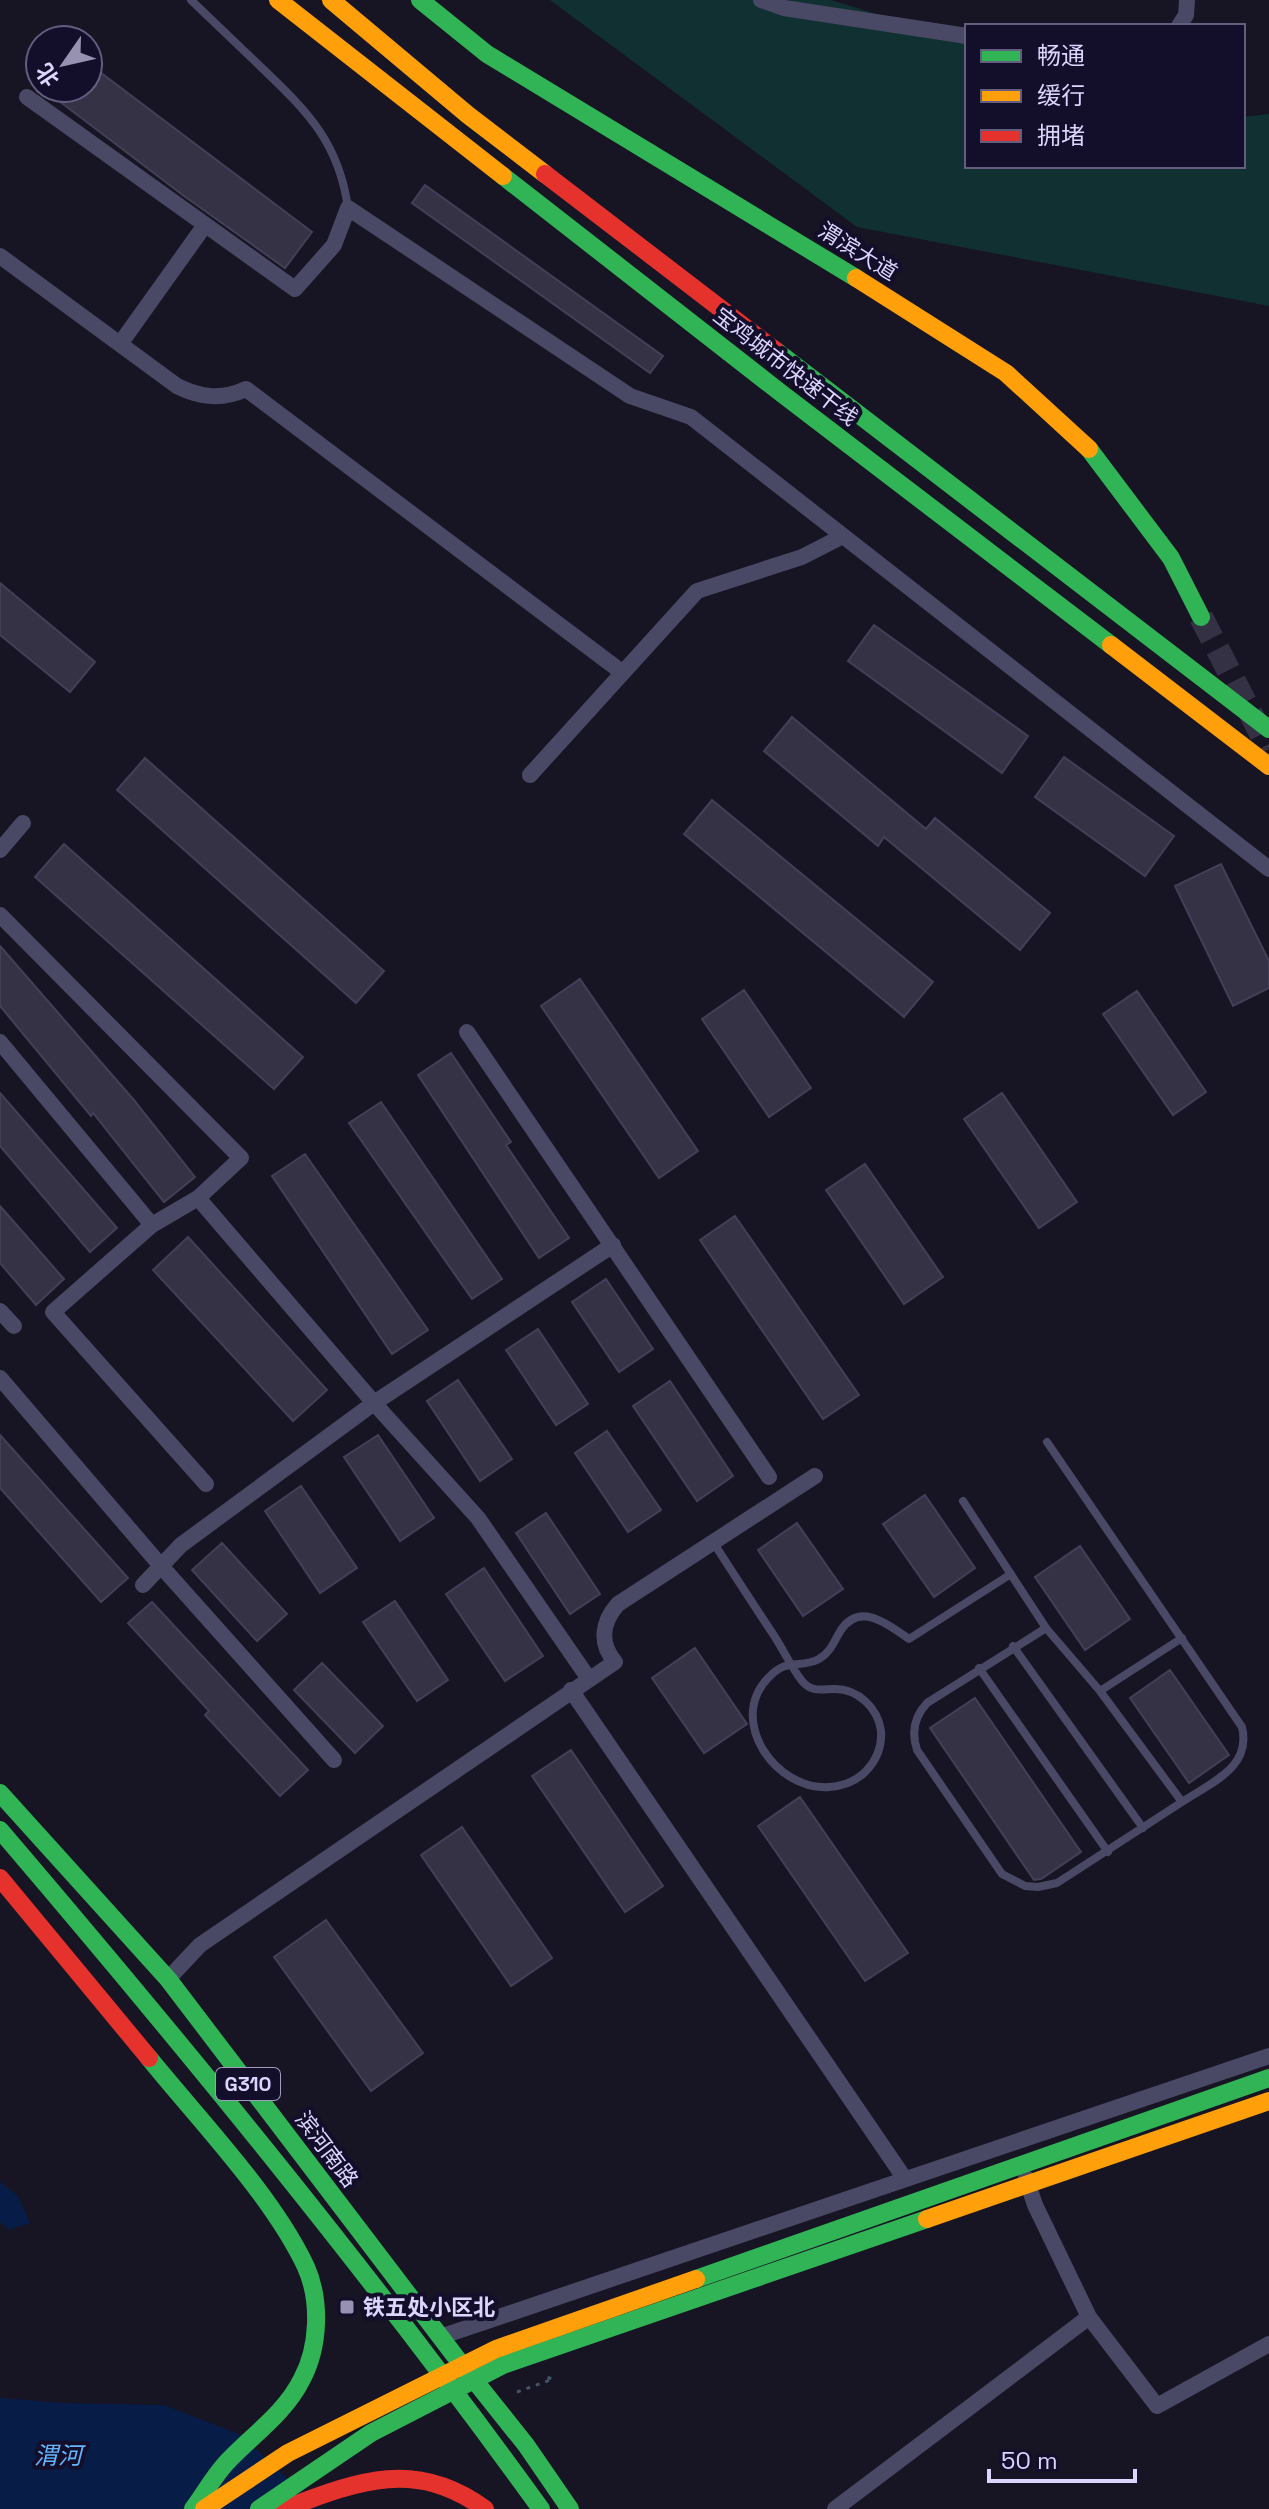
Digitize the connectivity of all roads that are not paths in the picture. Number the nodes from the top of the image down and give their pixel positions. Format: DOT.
graph roads {
  1 [pos="191,0"];
  2 [pos="278,0"];
  3 [pos="331,0"];
  4 [pos="420,0"];
  5 [pos="761,0"];
  6 [pos="1187,0"];
  7 [pos="1180,24"];
  8 [pos="965,36"];
  9 [pos="37,104"];
  10 [pos="348,208"];
  11 [pos="205,225"];
  12 [pos="0,256"];
  13 [pos="120,344"];
  14 [pos="843,536"];
  15 [pos="1201,617"];
  16 [pos="623,673"];
  17 [pos="1269,729"];
  18 [pos="1269,766"];
  19 [pos="530,775"];
  20 [pos="23,823"];
  21 [pos="0,850"];
  22 [pos="1269,869"];
  23 [pos="0,915"];
  24 [pos="467,1032"];
  25 [pos="0,1042"];
  26 [pos="198,1198"];
  27 [pos="152,1225"];
  28 [pos="613,1245"];
  29 [pos="0,1311"];
  30 [pos="14,1326"];
  31 [pos="0,1378"];
  32 [pos="374,1403"];
  33 [pos="1047,1442"];
  34 [pos="815,1476"];
  35 [pos="769,1477"];
  36 [pos="206,1484"];
  37 [pos="963,1501"];
  38 [pos="713,1542"];
  39 [pos="161,1566"];
  40 [pos="1011,1574"];
  41 [pos="143,1585"];
  42 [pos="1046,1628"];
  43 [pos="1182,1638"];
  44 [pos="1013,1646"];
  45 [pos="791,1663"];
  46 [pos="979,1668"];
  47 [pos="589,1679"];
  48 [pos="571,1690"];
  49 [pos="1100,1691"];
  50 [pos="334,1760"];
  51 [pos="0,1793"];
  52 [pos="1182,1802"];
  53 [pos="1143,1828"];
  54 [pos="0,1830"];
  55 [pos="1108,1852"];
  56 [pos="0,1878"];
  57 [pos="168,1979"];
  58 [pos="1269,2056"];
  59 [pos="1269,2078"];
  60 [pos="1269,2101"];
  61 [pos="1013,2142"];
  62 [pos="905,2179"];
  63 [pos="1089,2317"];
  64 [pos="440,2337"];
  65 [pos="1269,2344"];
  66 [pos="193,2509"];
  67 [pos="204,2509"];
  68 [pos="259,2509"];
  69 [pos="284,2509"];
  70 [pos="485,2509"];
  71 [pos="541,2509"];
  72 [pos="570,2509"];
  73 [pos="835,2509"];
  1 -- 10 [label="lane"];
  2 -- 18 [label="main road, 宝鸡城市快速干线"];
  3 -- 17 [label="main road, 宝鸡城市快速干线"];
  4 -- 15 [label="main road, 渭滨大道"];
  5 -- 8 [label="street"];
  6 -- 7 [label="street"];
  9 -- 11 [label="street"];
  10 -- 11 [label="street"];
  10 -- 14 [label="street"];
  11 -- 13 [label="street"];
  12 -- 13 [label="street"];
  13 -- 16 [label="street"];
  14 -- 16 [label="street"];
  14 -- 22 [label="street"];
  16 -- 19 [label="street"];
  20 -- 21 [label="street"];
  23 -- 26 [label="street"];
  24 -- 28 [label="street"];
  25 -- 27 [label="street"];
  26 -- 27 [label="street"];
  26 -- 32 [label="street"];
  27 -- 36 [label="street"];
  28 -- 32 [label="street"];
  28 -- 35 [label="street"];
  29 -- 30 [label="street"];
  31 -- 39 [label="street"];
  32 -- 39 [label="street"];
  32 -- 47 [label="street"];
  33 -- 43 [label="lane"];
  34 -- 38 [label="street"];
  37 -- 40 [label="lane"];
  38 -- 45 [label="lane"];
  38 -- 47 [label="street"];
  39 -- 41 [label="street"];
  39 -- 50 [label="street"];
  40 -- 42 [label="lane"];
  40 -- 45 [label="lane"];
  42 -- 44 [label="lane"];
  42 -- 49 [label="lane"];
  43 -- 49 [label="lane"];
  43 -- 52 [label="lane"];
  44 -- 46 [label="lane"];
  44 -- 53 [label="lane"];
  45 -- 45 [label="lane"];
  46 -- 55 [label="lane"];
  46 -- 55 [label="lane"];
  47 -- 48 [label="street"];
  48 -- 57 [label="street"];
  48 -- 62 [label="street"];
  49 -- 52 [label="lane"];
  51 -- 57 [label="main road, 滨河南路 / G310"];
  52 -- 53 [label="lane"];
  53 -- 55 [label="lane"];
  54 -- 71 [label="main road, G310"];
  56 -- 66 [label="main road"];
  57 -- 64 [label="main road, 滨河南路 / G310"];
  58 -- 61 [label="street"];
  59 -- 67 [label="main road, bridge"];
  60 -- 68 [label="main road, bridge"];
  61 -- 62 [label="street"];
  61 -- 63 [label="street"];
  62 -- 64 [label="street"];
  63 -- 65 [label="street"];
  63 -- 73 [label="street"];
  64 -- 72 [label="main road, 滨河南路 / G310"];
  69 -- 70 [label="main road"];
}
